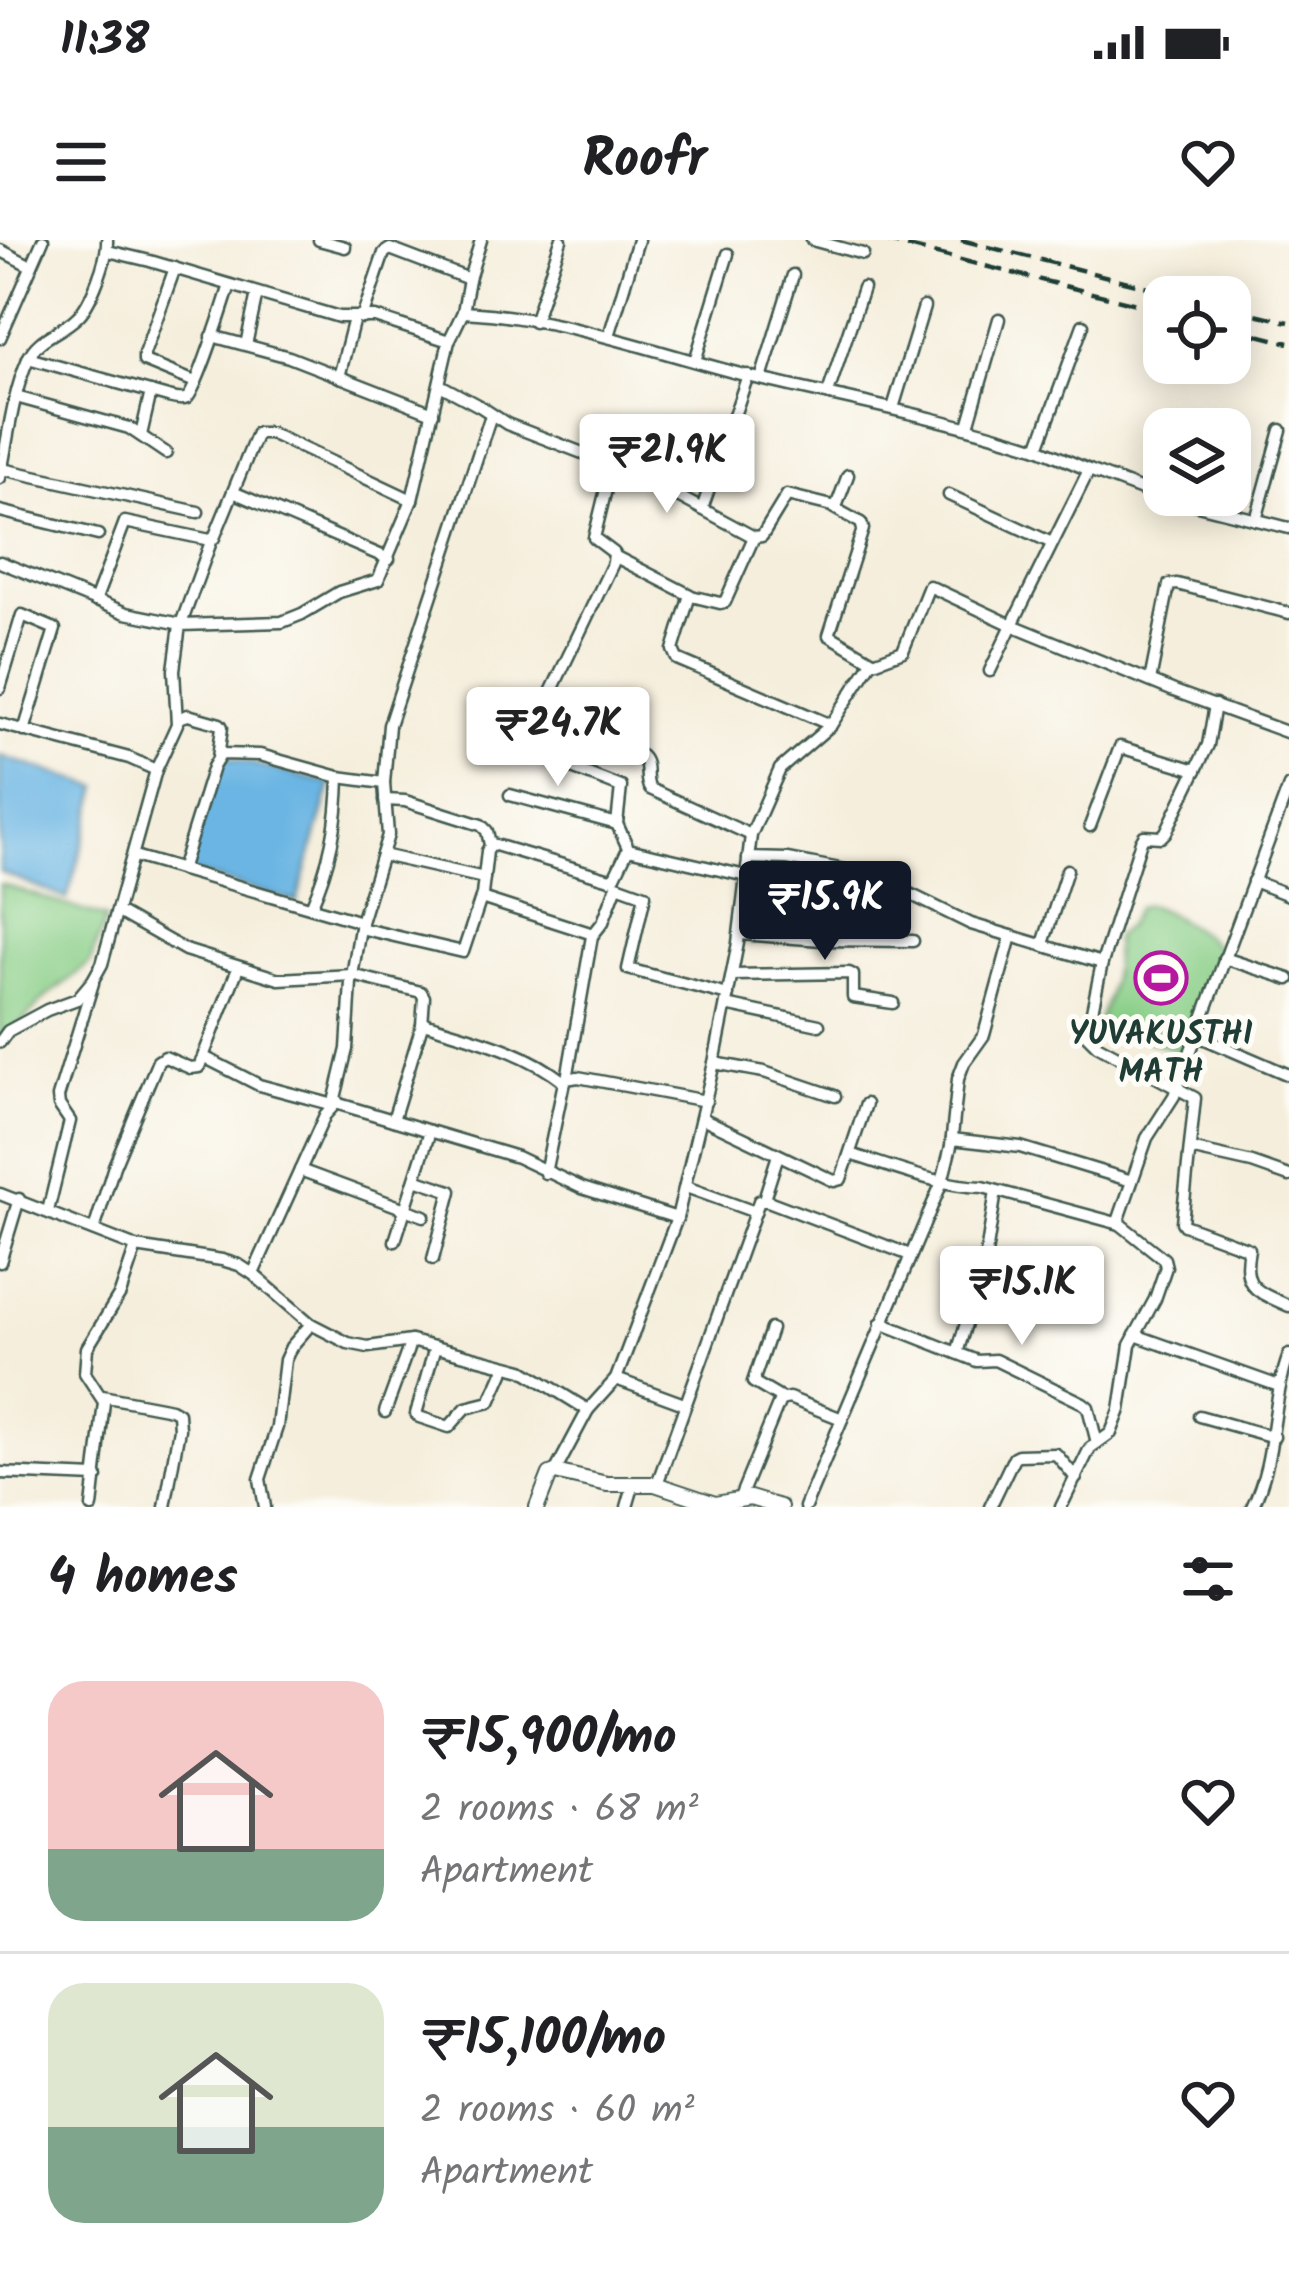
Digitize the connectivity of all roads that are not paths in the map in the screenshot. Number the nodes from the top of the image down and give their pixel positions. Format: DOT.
graph roads {
  1 [pos="43,240"];
  2 [pos="482,240"];
  3 [pos="561,240"];
  4 [pos="638,240"];
  5 [pos="812,240"];
  6 [pos="326,241"];
  7 [pos="107,246"];
  8 [pos="345,247"];
  9 [pos="0,250"];
  10 [pos="728,254"];
  11 [pos="863,254"];
  12 [pos="31,266"];
  13 [pos="175,268"];
  14 [pos="793,275"];
  15 [pos="470,279"];
  16 [pos="230,285"];
  17 [pos="863,288"];
  18 [pos="257,293"];
  19 [pos="924,307"];
  20 [pos="463,312"];
  21 [pos="358,318"];
  22 [pos="999,319"];
  23 [pos="535,322"];
  24 [pos="1083,325"];
  25 [pos="212,336"];
  26 [pos="609,336"];
  27 [pos="0,338"];
  28 [pos="449,341"];
  29 [pos="246,344"];
  30 [pos="28,358"];
  31 [pos="695,361"];
  32 [pos="339,376"];
  33 [pos="754,377"];
  34 [pos="195,382"];
  35 [pos="440,385"];
  36 [pos="151,392"];
  37 [pos="828,393"];
  38 [pos="16,397"];
  39 [pos="893,408"];
  40 [pos="433,413"];
  41 [pos="491,415"];
  42 [pos="968,426"];
  43 [pos="1280,430"];
  44 [pos="140,435"];
  45 [pos="1038,448"];
  46 [pos="166,453"];
  47 [pos="612,465"];
  48 [pos="1089,470"];
  49 [pos="1,474"];
  50 [pos="848,475"];
  51 [pos="233,492"];
  52 [pos="949,495"];
  53 [pos="412,500"];
  54 [pos="835,508"];
  55 [pos="703,509"];
  56 [pos="0,511"];
  57 [pos="198,512"];
  58 [pos="1256,520"];
  59 [pos="1289,528"];
  60 [pos="98,535"];
  61 [pos="754,537"];
  62 [pos="212,539"];
  63 [pos="1052,543"];
  64 [pos="614,556"];
  65 [pos="389,559"];
  66 [pos="0,562"];
  67 [pos="691,596"];
  68 [pos="95,601"];
  69 [pos="1289,613"];
  70 [pos="181,624"];
  71 [pos="1012,625"];
  72 [pos="873,661"];
  73 [pos="990,671"];
  74 [pos="1150,681"];
  75 [pos="0,688"];
  76 [pos="1215,705"];
  77 [pos="178,718"];
  78 [pos="559,718"];
  79 [pos="0,724"];
  80 [pos="831,725"];
  81 [pos="24,731"];
  82 [pos="1289,733"];
  83 [pos="218,758"];
  84 [pos="157,770"];
  85 [pos="1196,770"];
  86 [pos="339,777"];
  87 [pos="384,783"];
  88 [pos="1289,786"];
  89 [pos="510,795"];
  90 [pos="385,800"];
  91 [pos="1285,813"];
  92 [pos="617,824"];
  93 [pos="1090,826"];
  94 [pos="751,835"];
  95 [pos="490,844"];
  96 [pos="629,850"];
  97 [pos="382,855"];
  98 [pos="134,856"];
  99 [pos="748,858"];
  100 [pos="181,870"];
  101 [pos="1067,870"];
  102 [pos="746,876"];
  103 [pos="484,878"];
  104 [pos="1253,881"];
  105 [pos="1289,895"];
  106 [pos="481,898"];
  107 [pos="311,908"];
  108 [pos="118,912"];
  109 [pos="361,925"];
  110 [pos="593,934"];
  111 [pos="740,934"];
  112 [pos="1011,936"];
  113 [pos="913,941"];
  114 [pos="1043,944"];
  115 [pos="1225,958"];
  116 [pos="1102,963"];
  117 [pos="238,968"];
  118 [pos="352,975"];
  119 [pos="732,975"];
  120 [pos="1289,979"];
  121 [pos="93,980"];
  122 [pos="727,1000"];
  123 [pos="893,1003"];
  124 [pos="422,1025"];
  125 [pos="819,1025"];
  126 [pos="1196,1035"];
  127 [pos="0,1042"];
  128 [pos="204,1057"];
  129 [pos="714,1063"];
  130 [pos="1289,1075"];
  131 [pos="565,1080"];
  132 [pos="1177,1090"];
  133 [pos="835,1096"];
  134 [pos="706,1101"];
  135 [pos="336,1103"];
  136 [pos="866,1104"];
  137 [pos="702,1118"];
  138 [pos="393,1120"];
  139 [pos="430,1131"];
  140 [pos="952,1139"];
  141 [pos="1190,1149"];
  142 [pos="850,1154"];
  143 [pos="778,1155"];
  144 [pos="300,1170"];
  145 [pos="545,1173"];
  146 [pos="1289,1176"];
  147 [pos="415,1179"];
  148 [pos="1132,1181"];
  149 [pos="942,1182"];
  150 [pos="686,1187"];
  151 [pos="996,1191"];
  152 [pos="0,1194"];
  153 [pos="19,1199"];
  154 [pos="764,1199"];
  155 [pos="405,1209"];
  156 [pos="48,1211"];
  157 [pos="754,1212"];
  158 [pos="424,1216"];
  159 [pos="677,1218"];
  160 [pos="1120,1224"];
  161 [pos="94,1230"];
  162 [pos="394,1241"];
  163 [pos="136,1247"];
  164 [pos="910,1255"];
  165 [pos="433,1259"];
  166 [pos="0,1262"];
  167 [pos="253,1274"];
  168 [pos="1289,1306"];
  169 [pos="880,1323"];
  170 [pos="311,1324"];
  171 [pos="771,1329"];
  172 [pos="1135,1335"];
  173 [pos="411,1340"];
  174 [pos="435,1347"];
  175 [pos="956,1353"];
  176 [pos="1289,1355"];
  177 [pos="506,1366"];
  178 [pos="616,1379"];
  179 [pos="1279,1386"];
  180 [pos="102,1396"];
  181 [pos="782,1399"];
  182 [pos="684,1404"];
  183 [pos="588,1410"];
  184 [pos="385,1412"];
  185 [pos="1198,1415"];
  186 [pos="1283,1415"];
  187 [pos="842,1420"];
  188 [pos="1274,1438"];
  189 [pos="1097,1443"];
  190 [pos="555,1472"];
  191 [pos="0,1473"];
  192 [pos="98,1477"];
  193 [pos="1076,1478"];
  194 [pos="634,1483"];
  195 [pos="657,1484"];
  196 [pos="739,1500"];
  197 [pos="92,1507"];
  198 [pos="165,1507"];
  199 [pos="265,1507"];
  200 [pos="537,1507"];
  201 [pos="627,1507"];
  202 [pos="780,1507"];
  203 [pos="805,1507"];
  204 [pos="990,1507"];
  205 [pos="1061,1507"];
  206 [pos="1252,1507"];
  1 -- 12 [label="street"];
  2 -- 15 [label="street"];
  3 -- 23 [label="street"];
  4 -- 26 [label="street"];
  5 -- 11 [label="street"];
  6 -- 8 [label="street"];
  7 -- 13 [label="street"];
  7 -- 30 [label="street"];
  9 -- 12 [label="street"];
  10 -- 31 [label="street"];
  12 -- 27 [label="street"];
  13 -- 16 [label="street"];
  13 -- 34 [label="street"];
  14 -- 33 [label="street"];
  15 -- 20 [label="street"];
  15 -- 21 [label="street"];
  16 -- 18 [label="street"];
  16 -- 25 [label="street"];
  17 -- 37 [label="street"];
  18 -- 21 [label="street"];
  18 -- 29 [label="street"];
  19 -- 39 [label="street"];
  20 -- 23 [label="street"];
  20 -- 28 [label="street"];
  21 -- 28 [label="street"];
  21 -- 32 [label="street"];
  22 -- 42 [label="street"];
  23 -- 26 [label="street"];
  24 -- 45 [label="street"];
  25 -- 29 [label="street"];
  25 -- 34 [label="street"];
  26 -- 31 [label="street"];
  28 -- 35 [label="street"];
  29 -- 32 [label="street"];
  30 -- 36 [label="street"];
  30 -- 38 [label="street"];
  31 -- 33 [label="street"];
  32 -- 40 [label="street"];
  33 -- 37 [label="street"];
  33 -- 55 [label="street"];
  34 -- 36 [label="street"];
  35 -- 40 [label="street"];
  35 -- 41 [label="street"];
  36 -- 44 [label="street"];
  37 -- 39 [label="street"];
  38 -- 44 [label="street"];
  38 -- 49 [label="street"];
  39 -- 42 [label="street"];
  40 -- 53 [label="street"];
  41 -- 47 [label="street"];
  41 -- 87 [label="street"];
  42 -- 45 [label="street"];
  43 -- 58 [label="street"];
  44 -- 46 [label="street"];
  45 -- 48 [label="street"];
  47 -- 55 [label="street"];
  47 -- 64 [label="street"];
  48 -- 58 [label="street"];
  48 -- 63 [label="street"];
  49 -- 57 [label="street"];
  50 -- 54 [label="street"];
  51 -- 53 [label="street"];
  51 -- 62 [label="street"];
  51 -- 65 [label="street"];
  52 -- 63 [label="street"];
  53 -- 65 [label="street"];
  54 -- 61 [label="street"];
  54 -- 72 [label="street"];
  55 -- 61 [label="street"];
  56 -- 60 [label="street"];
  58 -- 59 [label="street"];
  61 -- 67 [label="street"];
  62 -- 68 [label="street"];
  62 -- 70 [label="street"];
  63 -- 71 [label="street"];
  64 -- 67 [label="street"];
  64 -- 78 [label="street"];
  65 -- 70 [label="street"];
  66 -- 68 [label="street"];
  67 -- 80 [label="street"];
  68 -- 70 [label="street"];
  69 -- 74 [label="street"];
  70 -- 77 [label="street"];
  71 -- 72 [label="street"];
  71 -- 73 [label="street"];
  71 -- 74 [label="street"];
  72 -- 80 [label="street"];
  74 -- 76 [label="street"];
  75 -- 81 [label="street"];
  76 -- 82 [label="street"];
  76 -- 85 [label="street"];
  77 -- 83 [label="street"];
  77 -- 84 [label="street"];
  78 -- 92 [label="street"];
  78 -- 94 [label="street"];
  79 -- 81 [label="street"];
  80 -- 94 [label="street"];
  81 -- 84 [label="street"];
  83 -- 86 [label="street"];
  83 -- 100 [label="street"];
  84 -- 98 [label="street"];
  85 -- 93 [label="street"];
  85 -- 116 [label="street"];
  86 -- 87 [label="street"];
  86 -- 107 [label="street"];
  87 -- 90 [label="street"];
  88 -- 91 [label="street"];
  89 -- 92 [label="street"];
  90 -- 95 [label="street"];
  90 -- 97 [label="street"];
  91 -- 104 [label="street"];
  92 -- 96 [label="street"];
  94 -- 99 [label="street"];
  95 -- 96 [label="street"];
  95 -- 103 [label="street"];
  96 -- 102 [label="street"];
  97 -- 103 [label="street"];
  97 -- 109 [label="street"];
  98 -- 100 [label="street"];
  98 -- 108 [label="street"];
  99 -- 102 [label="street"];
  99 -- 112 [label="street"];
  100 -- 107 [label="street"];
  101 -- 114 [label="street"];
  102 -- 111 [label="street"];
  103 -- 106 [label="street"];
  104 -- 105 [label="street"];
  104 -- 115 [label="street"];
  106 -- 109 [label="street"];
  106 -- 110 [label="street"];
  107 -- 109 [label="street"];
  108 -- 117 [label="street"];
  108 -- 121 [label="street"];
  109 -- 118 [label="street"];
  110 -- 122 [label="street"];
  110 -- 131 [label="street"];
  111 -- 113 [label="street"];
  111 -- 119 [label="street"];
  112 -- 114 [label="street"];
  112 -- 140 [label="street"];
  114 -- 116 [label="street"];
  115 -- 120 [label="street"];
  115 -- 126 [label="street"];
  116 -- 132 [label="street"];
  117 -- 118 [label="street"];
  117 -- 128 [label="street"];
  118 -- 124 [label="street"];
  118 -- 135 [label="street"];
  119 -- 122 [label="street"];
  119 -- 123 [label="street"];
  121 -- 127 [label="street"];
  121 -- 156 [label="street"];
  122 -- 125 [label="street"];
  122 -- 129 [label="street"];
  124 -- 131 [label="street"];
  124 -- 138 [label="street"];
  126 -- 130 [label="street"];
  126 -- 132 [label="street"];
  128 -- 135 [label="street"];
  128 -- 161 [label="street"];
  129 -- 133 [label="street"];
  129 -- 134 [label="street"];
  131 -- 134 [label="street"];
  131 -- 145 [label="street"];
  132 -- 141 [label="street"];
  132 -- 148 [label="street"];
  134 -- 137 [label="street"];
  135 -- 138 [label="street"];
  135 -- 144 [label="street"];
  136 -- 142 [label="street"];
  137 -- 143 [label="street"];
  137 -- 150 [label="street"];
  138 -- 139 [label="street"];
  139 -- 145 [label="street"];
  139 -- 147 [label="street"];
  140 -- 148 [label="street"];
  140 -- 149 [label="street"];
  141 -- 146 [label="street"];
  141 -- 168 [label="street"];
  142 -- 143 [label="street"];
  142 -- 149 [label="street"];
  143 -- 154 [label="street"];
  144 -- 155 [label="street"];
  144 -- 167 [label="street"];
  145 -- 159 [label="street"];
  147 -- 155 [label="street"];
  147 -- 165 [label="street"];
  148 -- 160 [label="street"];
  149 -- 151 [label="street"];
  149 -- 164 [label="street"];
  150 -- 157 [label="street"];
  150 -- 159 [label="street"];
  151 -- 160 [label="street"];
  151 -- 175 [label="street"];
  152 -- 153 [label="street"];
  153 -- 156 [label="street"];
  153 -- 166 [label="street"];
  154 -- 157 [label="street"];
  154 -- 164 [label="street"];
  155 -- 158 [label="street"];
  155 -- 162 [label="street"];
  156 -- 161 [label="street"];
  157 -- 182 [label="street"];
  159 -- 178 [label="street"];
  160 -- 172 [label="street"];
  161 -- 163 [label="street"];
  163 -- 167 [label="street"];
  163 -- 180 [label="street"];
  164 -- 169 [label="street"];
  167 -- 170 [label="street"];
  169 -- 175 [label="street"];
  169 -- 187 [label="street"];
  170 -- 173 [label="street"];
  170 -- 199 [label="street"];
  171 -- 181 [label="street"];
  172 -- 179 [label="street"];
  172 -- 189 [label="street"];
  173 -- 174 [label="street"];
  173 -- 184 [label="street"];
  174 -- 177 [label="street"];
  174 -- 177 [label="street"];
  175 -- 189 [label="street"];
  176 -- 179 [label="street"];
  177 -- 183 [label="street"];
  178 -- 182 [label="street"];
  178 -- 183 [label="street"];
  179 -- 186 [label="street"];
  180 -- 192 [label="street"];
  180 -- 198 [label="street"];
  181 -- 187 [label="street"];
  181 -- 196 [label="street"];
  182 -- 195 [label="street"];
  183 -- 190 [label="street"];
  185 -- 188 [label="street"];
  186 -- 188 [label="street"];
  187 -- 203 [label="street"];
  188 -- 206 [label="street"];
  189 -- 193 [label="street"];
  190 -- 194 [label="street"];
  190 -- 200 [label="street"];
  191 -- 192 [label="street"];
  192 -- 197 [label="street"];
  193 -- 204 [label="street"];
  193 -- 205 [label="street"];
  194 -- 195 [label="street"];
  194 -- 201 [label="street"];
  195 -- 196 [label="street"];
  196 -- 202 [label="street"];
}
